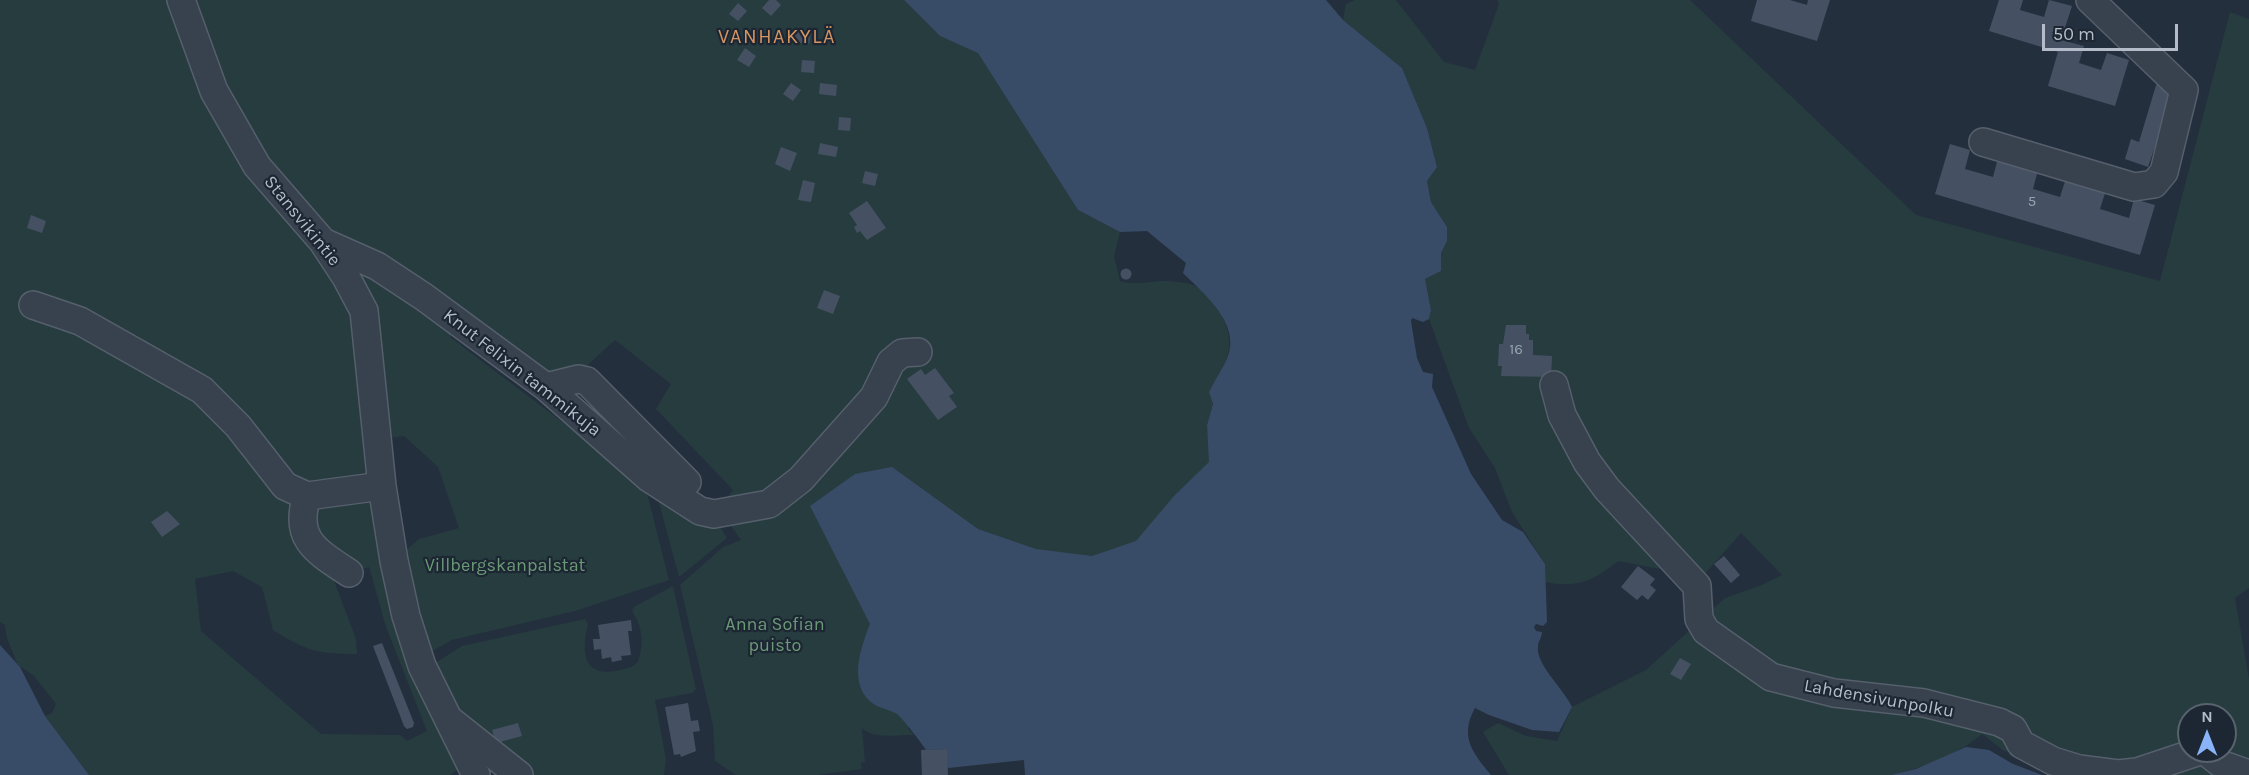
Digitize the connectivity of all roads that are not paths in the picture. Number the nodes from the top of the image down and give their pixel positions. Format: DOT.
graph roads {
  1 [pos="181,0"];
  2 [pos="2090,0"];
  3 [pos="1983,142"];
  4 [pos="323,242"];
  5 [pos="33,305"];
  6 [pos="918,352"];
  7 [pos="1554,385"];
  8 [pos="382,486"];
  9 [pos="307,496"];
  10 [pos="349,573"];
  11 [pos="445,717"];
  12 [pos="2177,758"];
  13 [pos="2220,763"];
  14 [pos="2249,774"];
  15 [pos="476,775"];
  16 [pos="519,775"];
  1 -- 4 [label="lane, Stansvikintie"];
  2 -- 3 [label="lane"];
  4 -- 6 [label="lane, Knut Felixin tammikuja"];
  4 -- 8 [label="lane, Stansvikintie"];
  5 -- 9 [label="lane"];
  7 -- 12 [label="lane, Lahdensivunpolku"];
  8 -- 9 [label="lane"];
  8 -- 11 [label="lane, Stansvikintie"];
  9 -- 10 [label="lane"];
  11 -- 15 [label="lane, Stansvikintie"];
  11 -- 16 [label="lane"];
  13 -- 14 [label="lane"];
}
